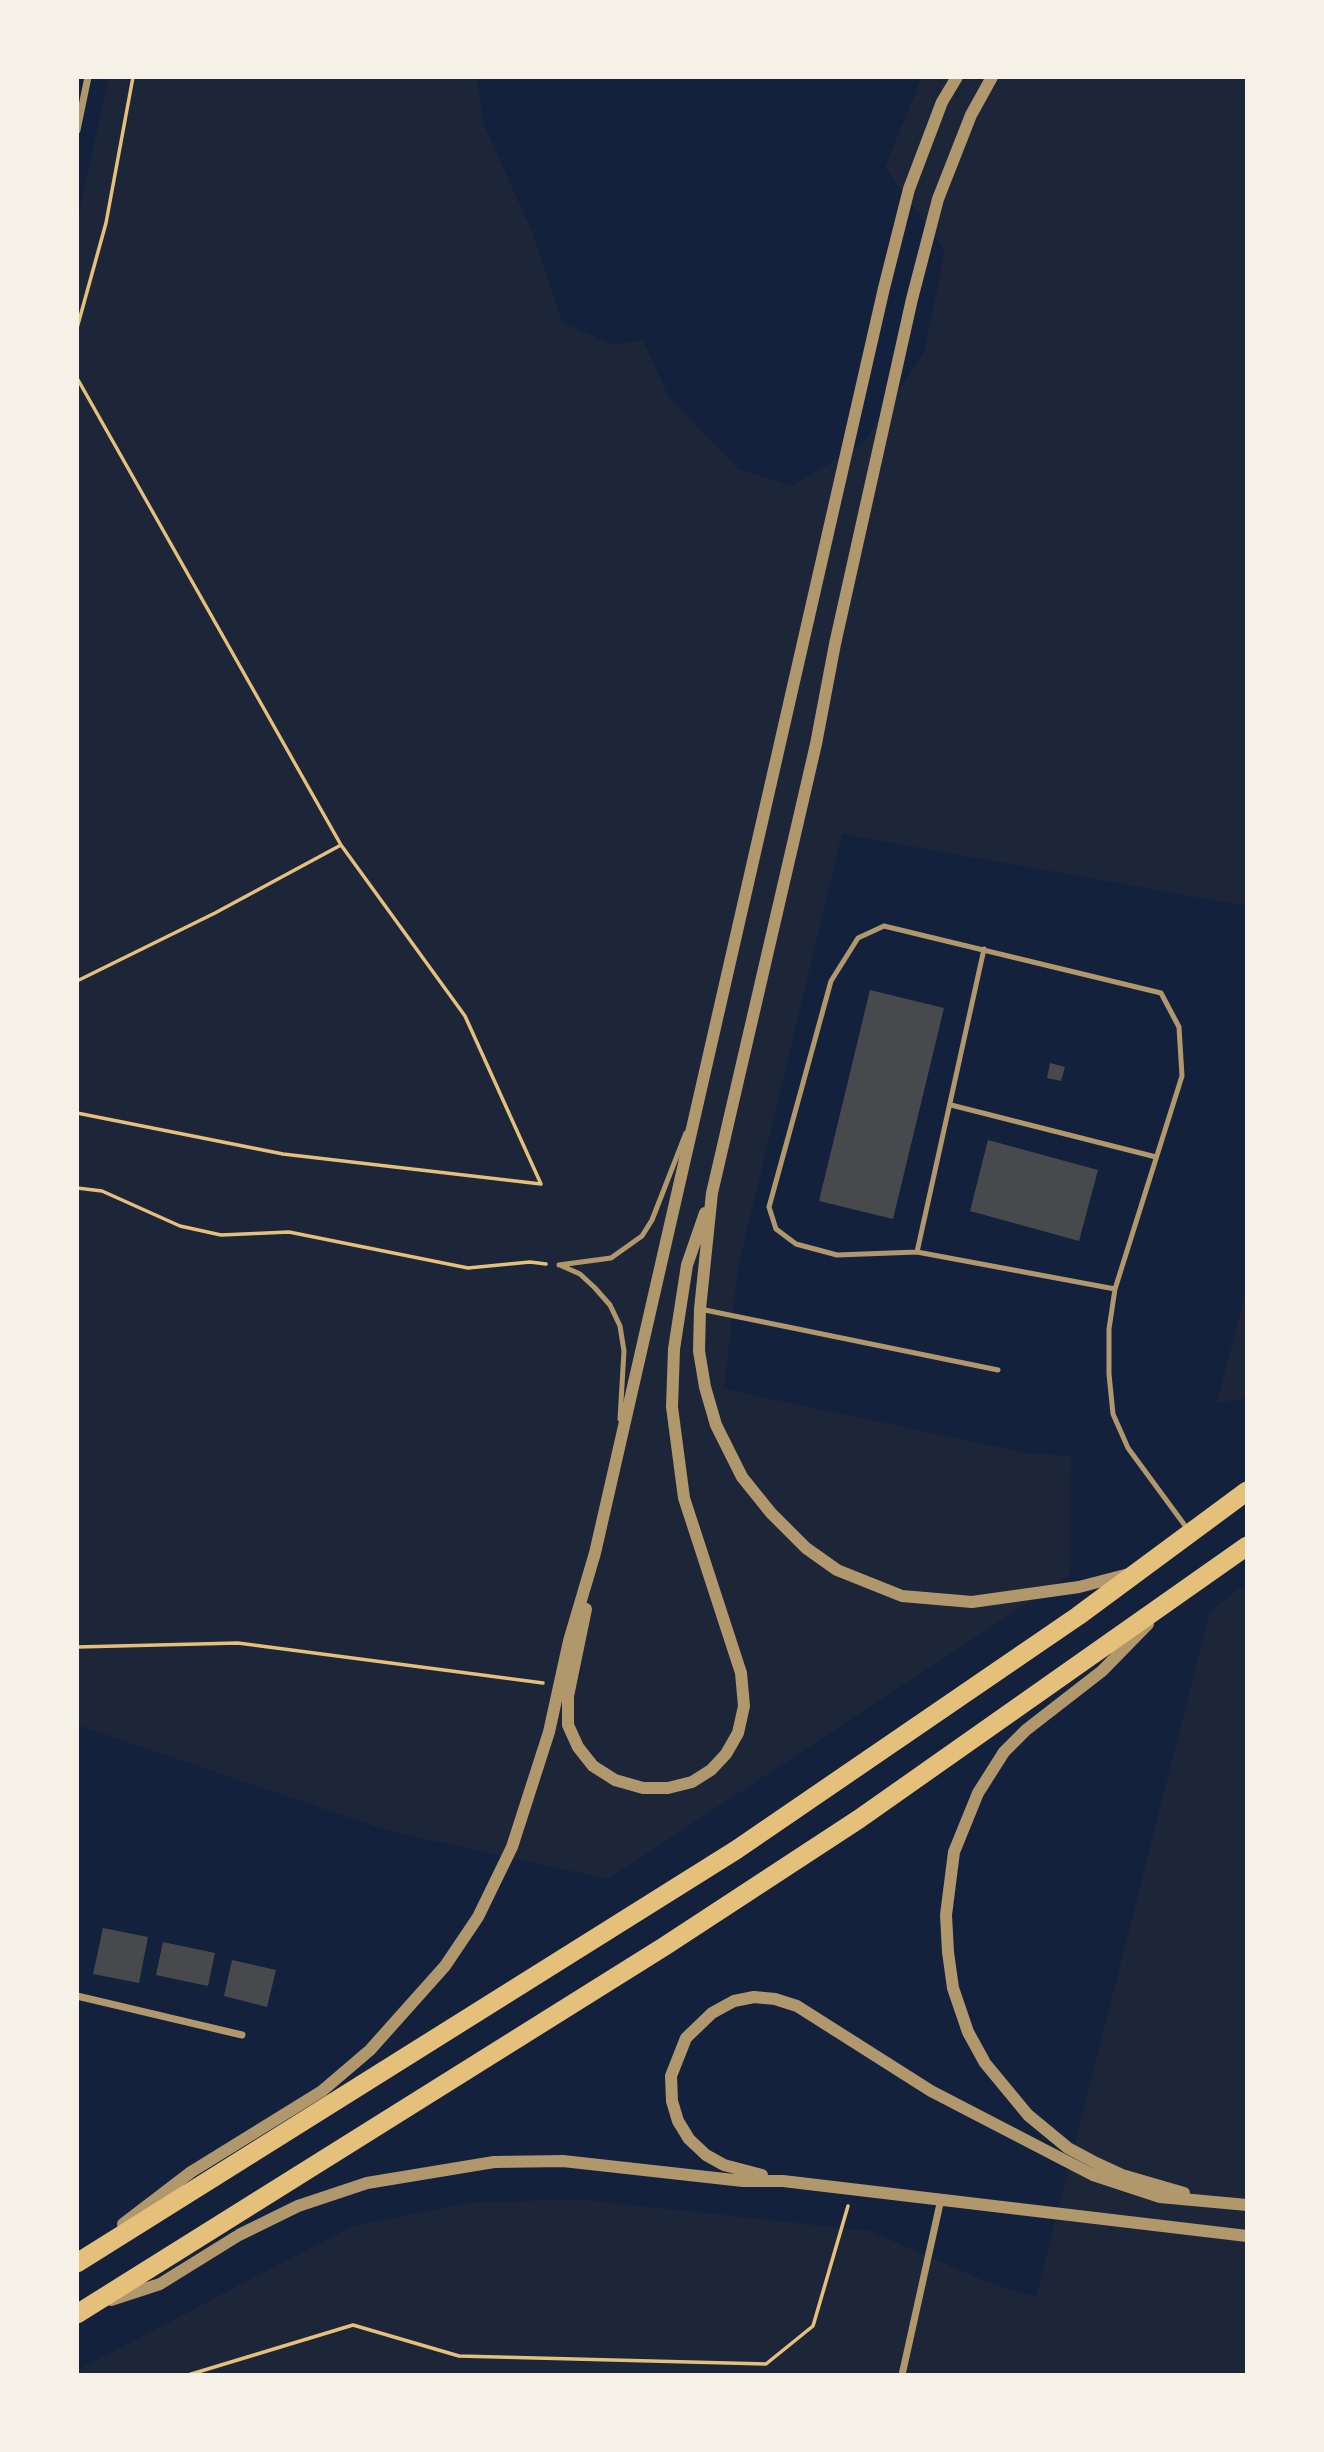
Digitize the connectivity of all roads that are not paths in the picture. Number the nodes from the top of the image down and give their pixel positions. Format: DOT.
graph roads {
  1 [pos="88,77"];
  2 [pos="957,77"];
  3 [pos="992,77"];
  4 [pos="77,130"];
  5 [pos="984,949"];
  6 [pos="700,1094"];
  7 [pos="951,1105"];
  8 [pos="1156,1157"];
  9 [pos="712,1193"];
  10 [pos="917,1252"];
  11 [pos="1115,1289"];
  12 [pos="700,1309"];
  13 [pos="998,1370"];
  14 [pos="619,1447"];
  15 [pos="1247,1491"];
  16 [pos="1191,1533"];
  17 [pos="1247,1546"];
  18 [pos="595,1553"];
  19 [pos="1136,1572"];
  20 [pos="1168,1602"];
  21 [pos="77,1996"];
  22 [pos="242,2035"];
  23 [pos="783,2181"];
  24 [pos="942,2198"];
  25 [pos="1205,2199"];
  26 [pos="1247,2205"];
  27 [pos="1247,2236"];
  28 [pos="77,2262"];
  29 [pos="82,2311"];
  30 [pos="902,2375"];
  1 -- 4 [label="street"];
  2 -- 6 [label="street"];
  3 -- 9 [label="street"];
  5 -- 7 [label="lane"];
  5 -- 8 [label="lane"];
  5 -- 10 [label="lane"];
  6 -- 14 [label="street"];
  6 -- 14 [label="lane"];
  7 -- 8 [label="lane"];
  7 -- 10 [label="lane"];
  8 -- 11 [label="lane"];
  9 -- 12 [label="street"];
  9 -- 18 [label="street"];
  10 -- 11 [label="lane"];
  11 -- 16 [label="lane"];
  12 -- 13 [label="lane"];
  12 -- 19 [label="street"];
  14 -- 18 [label="street"];
  15 -- 16 [label="highway"];
  16 -- 19 [label="highway"];
  17 -- 20 [label="highway"];
  18 -- 28 [label="street"];
  19 -- 28 [label="highway"];
  20 -- 25 [label="street"];
  20 -- 29 [label="highway"];
  21 -- 22 [label="street"];
  23 -- 24 [label="street"];
  23 -- 25 [label="street"];
  23 -- 29 [label="street"];
  24 -- 27 [label="street"];
  24 -- 30 [label="street"];
  25 -- 26 [label="street"];
}
